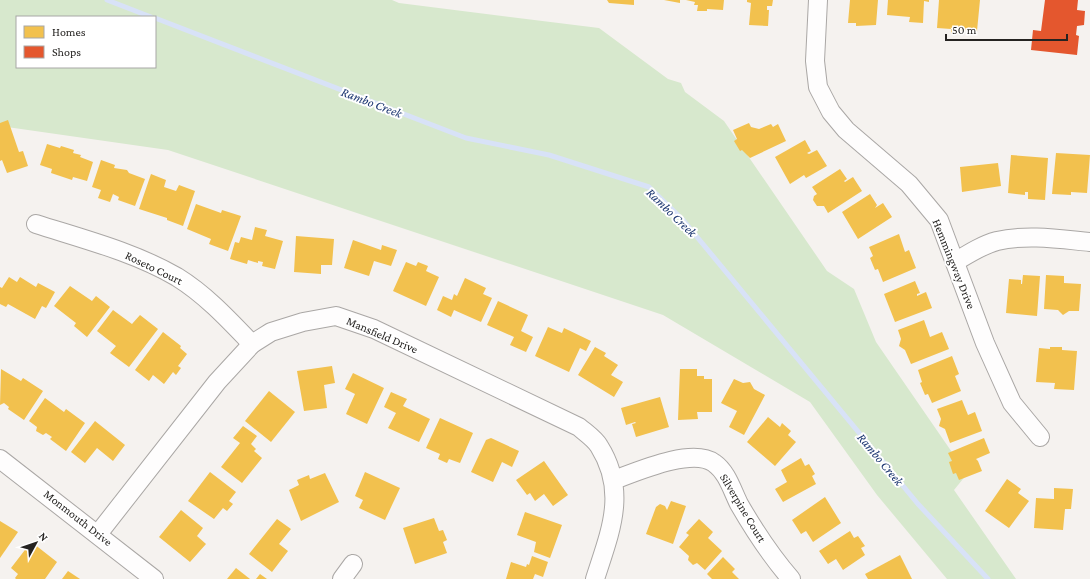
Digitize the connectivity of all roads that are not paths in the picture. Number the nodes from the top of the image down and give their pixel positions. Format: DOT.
graph roads {
  1 [pos="818,0"];
  2 [pos="36,224"];
  3 [pos="1090,242"];
  4 [pos="955,262"];
  5 [pos="252,344"];
  6 [pos="1040,437"];
  7 [pos="0,459"];
  8 [pos="614,480"];
  9 [pos="98,534"];
  10 [pos="353,564"];
  11 [pos="154,579"];
  12 [pos="342,579"];
  13 [pos="595,579"];
  14 [pos="791,579"];
  1 -- 4 [label="street, Hemmingway Drive"];
  2 -- 5 [label="street, Roseto Court"];
  3 -- 4 [label="street"];
  4 -- 6 [label="street, Hemmingway Drive"];
  5 -- 8 [label="street, Mansfield Drive"];
  5 -- 9 [label="street, Mansfield Drive"];
  7 -- 9 [label="street, Monmouth Drive"];
  8 -- 13 [label="street, Mansfield Drive"];
  8 -- 14 [label="street, Silverpine Court"];
  9 -- 11 [label="street, Monmouth Drive"];
  10 -- 12 [label="street"];
}
